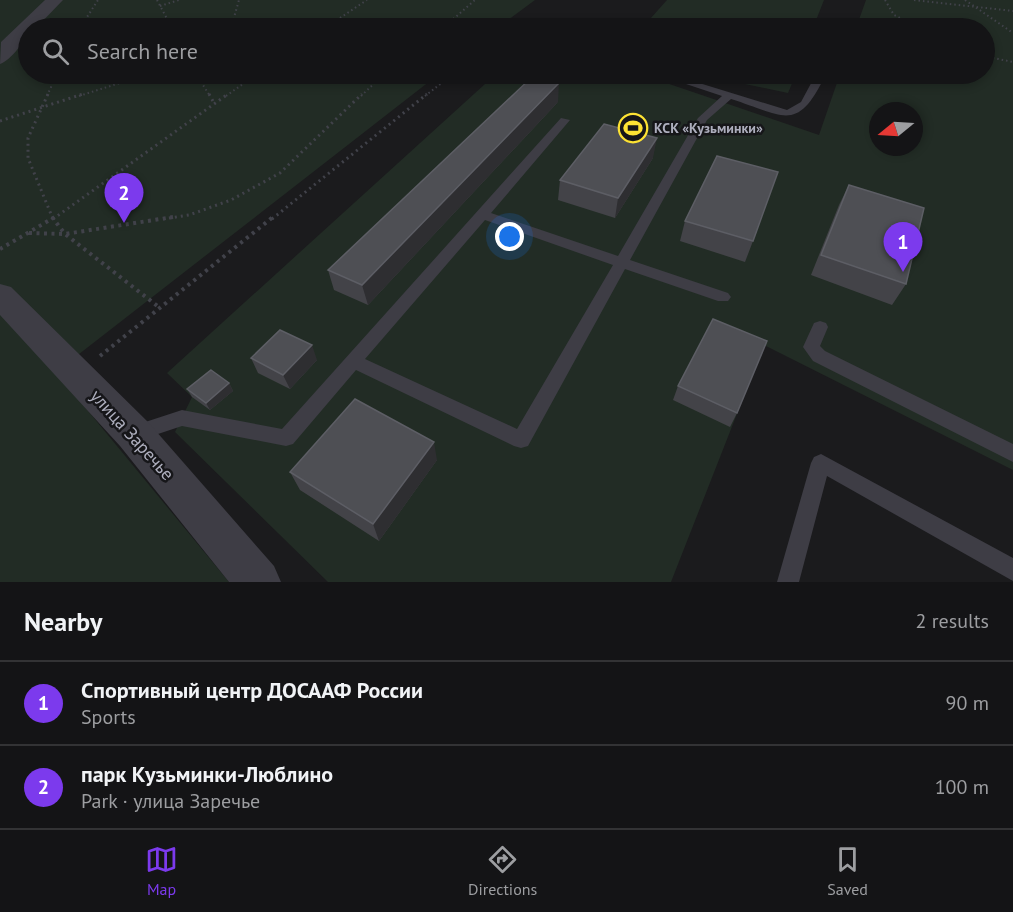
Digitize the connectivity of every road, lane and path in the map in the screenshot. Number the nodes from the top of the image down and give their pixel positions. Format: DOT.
graph roads {
  1 [pos="55,0"];
  2 [pos="98,0"];
  3 [pos="156,0"];
  4 [pos="179,0"];
  5 [pos="239,0"];
  6 [pos="367,0"];
  7 [pos="475,0"];
  8 [pos="885,0"];
  9 [pos="914,0"];
  10 [pos="965,0"];
  11 [pos="969,5"];
  12 [pos="160,6"];
  13 [pos="1013,11"];
  14 [pos="37,18"];
  15 [pos="86,18"];
  16 [pos="167,18"];
  17 [pos="234,18"];
  18 [pos="340,18"];
  19 [pos="454,18"];
  20 [pos="898,18"];
  21 [pos="989,18"];
  22 [pos="995,22"];
  23 [pos="1013,33"];
  24 [pos="18,36"];
  25 [pos="0,58"];
  26 [pos="995,59"];
  27 [pos="1013,63"];
  28 [pos="52,84"];
  29 [pos="117,84"];
  30 [pos="202,84"];
  31 [pos="242,84"];
  32 [pos="373,84"];
  33 [pos="440,84"];
  34 [pos="693,84"];
  35 [pos="816,84"];
  36 [pos="729,95"];
  37 [pos="214,103"];
  38 [pos="41,108"];
  39 [pos="565,120"];
  40 [pos="0,121"];
  41 [pos="482,215"];
  42 [pos="53,219"];
  43 [pos="29,232"];
  44 [pos="65,234"];
  45 [pos="0,249"];
  46 [pos="623,263"];
  47 [pos="0,295"];
  48 [pos="723,297"];
  49 [pos="160,308"];
  50 [pos="820,327"];
  51 [pos="353,361"];
  52 [pos="77,374"];
  53 [pos="134,434"];
  54 [pos="1013,453"];
  55 [pos="1013,570"];
  56 [pos="258,582"];
  57 [pos="788,582"];
  1 -- 14 [label="street"];
  2 -- 15 [label="path"];
  3 -- 12 [label="path"];
  4 -- 12 [label="path"];
  5 -- 17 [label="path"];
  6 -- 18 [label="path"];
  7 -- 19 [label="path"];
  8 -- 20 [label="path"];
  9 -- 11 [label="path"];
  10 -- 11 [label="path"];
  11 -- 13 [label="path"];
  11 -- 21 [label="path"];
  12 -- 16 [label="path"];
  22 -- 23 [label="path"];
  24 -- 25 [label="street"];
  26 -- 27 [label="path"];
  28 -- 38 [label="path"];
  29 -- 38 [label="path"];
  30 -- 37 [label="path"];
  31 -- 37 [label="path"];
  32 -- 44 [label="path"];
  33 -- 49 [label="path"];
  34 -- 36 [label="lane"];
  35 -- 36 [label="lane"];
  36 -- 46 [label="lane"];
  37 -- 42 [label="path"];
  38 -- 40 [label="path"];
  38 -- 42 [label="path"];
  39 -- 41 [label="lane"];
  41 -- 46 [label="lane"];
  41 -- 51 [label="lane"];
  42 -- 43 [label="path"];
  42 -- 44 [label="path"];
  43 -- 44 [label="path"];
  43 -- 45 [label="path"];
  44 -- 49 [label="path"];
  46 -- 48 [label="lane"];
  46 -- 51 [label="lane"];
  47 -- 52 [label="street, улица Заречье"];
  49 -- 52 [label="path"];
  50 -- 54 [label="lane"];
  51 -- 53 [label="lane"];
  52 -- 53 [label="street, улица Заречье"];
  53 -- 56 [label="street, улица Заречье"];
  55 -- 57 [label="lane"];
}
